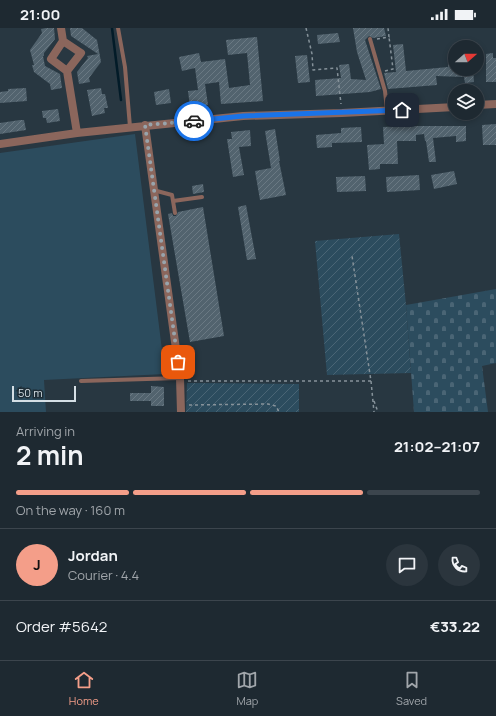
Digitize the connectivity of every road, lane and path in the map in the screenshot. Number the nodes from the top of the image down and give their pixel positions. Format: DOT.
graph roads {
  1 [pos="61,28"];
  2 [pos="118,28"];
  3 [pos="306,28"];
  4 [pos="388,28"];
  5 [pos="389,37"];
  6 [pos="370,40"];
  7 [pos="63,41"];
  8 [pos="67,71"];
  9 [pos="379,72"];
  10 [pos="340,96"];
  11 [pos="496,104"];
  12 [pos="484,105"];
  13 [pos="448,107"];
  14 [pos="387,110"];
  15 [pos="145,125"];
  16 [pos="130,127"];
  17 [pos="77,133"];
  18 [pos="0,144"];
  19 [pos="153,190"];
  20 [pos="202,197"];
  21 [pos="173,201"];
  22 [pos="175,213"];
  23 [pos="352,256"];
  24 [pos="180,379"];
  25 [pos="371,380"];
  26 [pos="81,381"];
  27 [pos="373,399"];
  28 [pos="181,408"];
  29 [pos="279,412"];
  30 [pos="374,412"];
  31 [pos="378,412"];
  1 -- 7 [label="street"];
  2 -- 16 [label="lane"];
  3 -- 10 [label="path"];
  4 -- 5 [label="path"];
  5 -- 6 [label="path"];
  5 -- 9 [label="path"];
  6 -- 9 [label="lane"];
  7 -- 8 [label="street"];
  7 -- 8 [label="street"];
  8 -- 17 [label="street"];
  9 -- 14 [label="lane"];
  11 -- 12 [label="street"];
  13 -- 14 [label="street"];
  14 -- 15 [label="street"];
  15 -- 16 [label="street"];
  15 -- 19 [label="street"];
  16 -- 17 [label="street"];
  17 -- 18 [label="street"];
  19 -- 21 [label="lane"];
  19 -- 24 [label="street"];
  20 -- 21 [label="lane"];
  21 -- 22 [label="lane"];
  23 -- 25 [label="path"];
  24 -- 25 [label="path"];
  24 -- 26 [label="lane"];
  24 -- 28 [label="street"];
  25 -- 27 [label="path"];
  27 -- 30 [label="path"];
  27 -- 31 [label="path"];
  28 -- 29 [label="path"];
}
